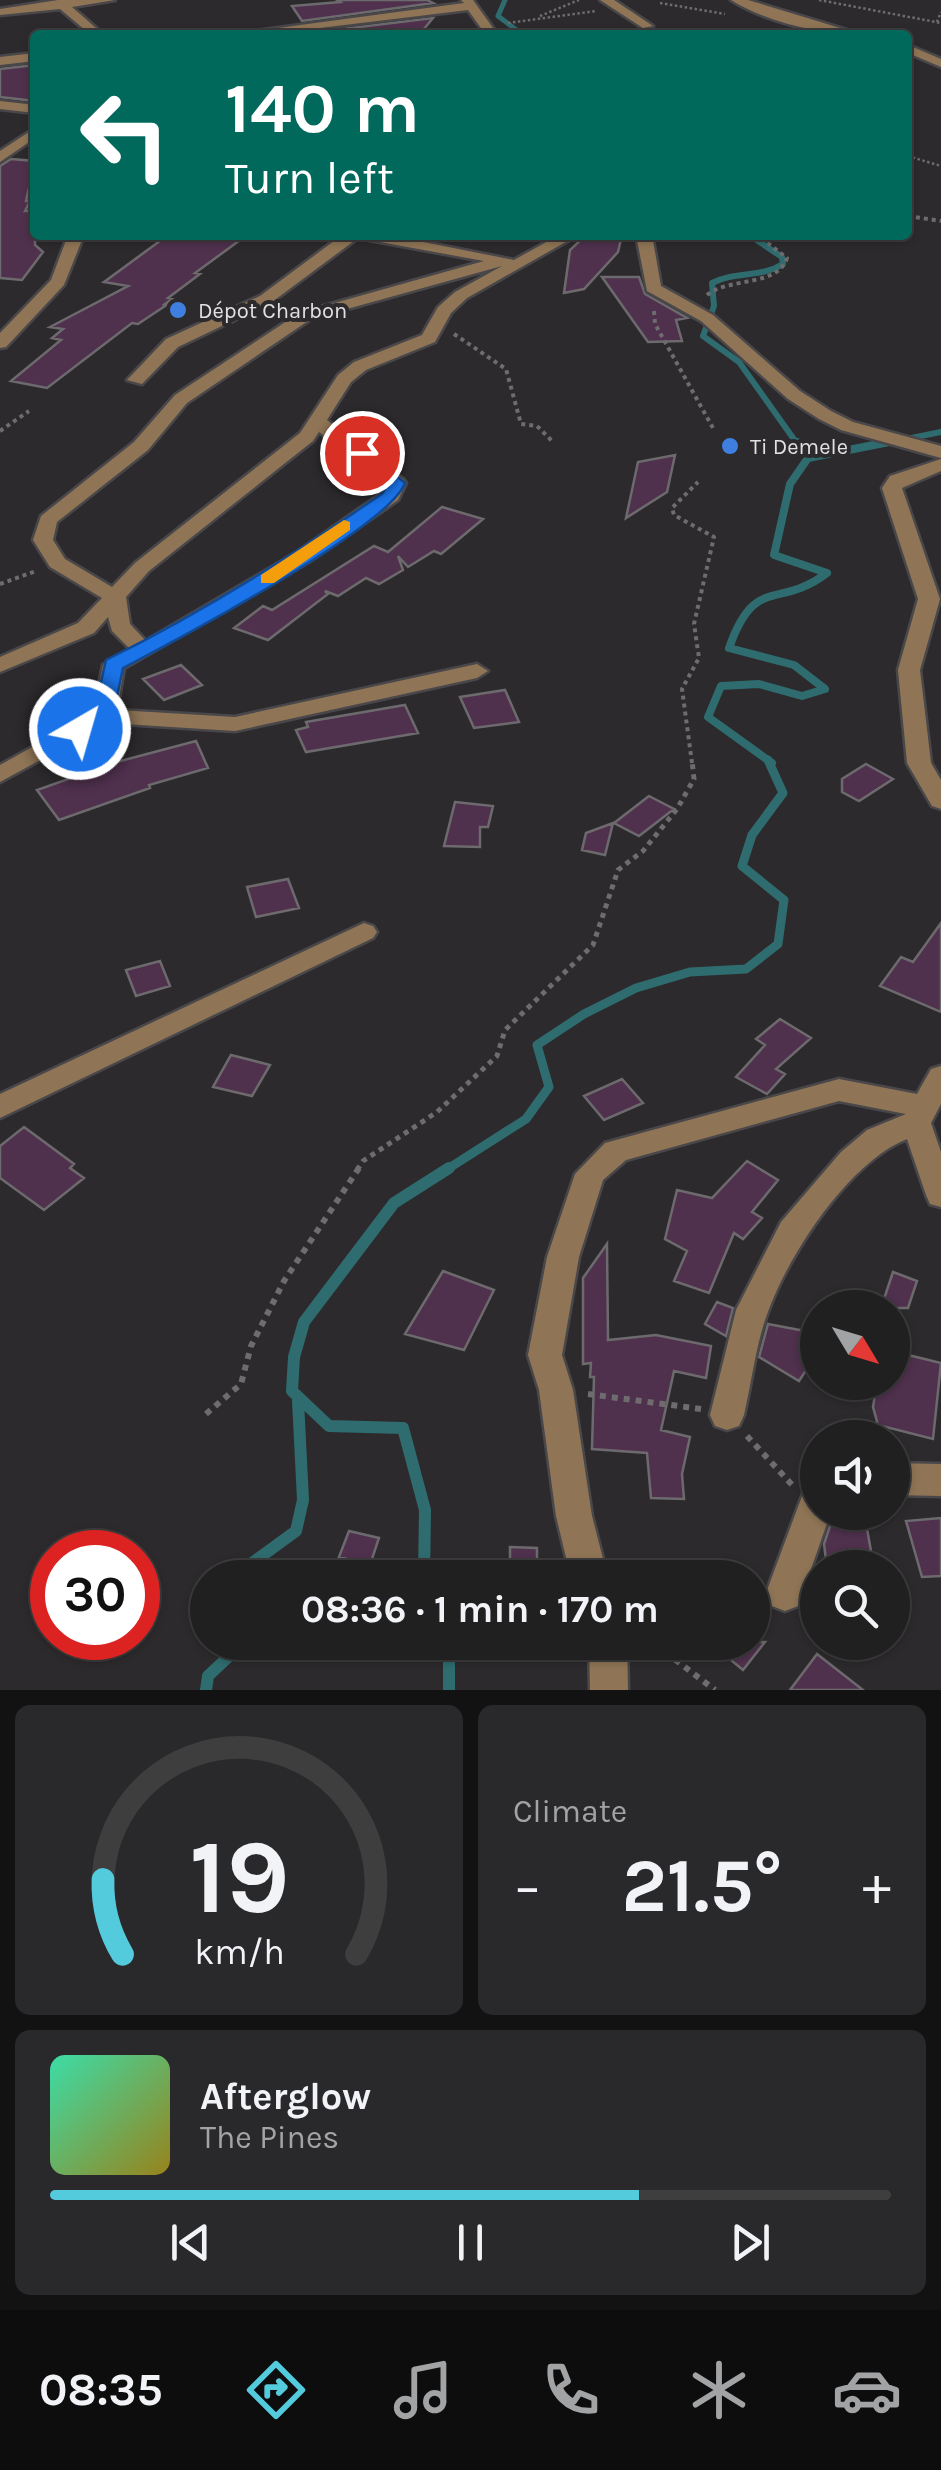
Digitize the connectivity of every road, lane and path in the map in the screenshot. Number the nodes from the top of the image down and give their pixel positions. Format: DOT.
graph roads {
  1 [pos="109,0"];
  2 [pos="579,0"];
  3 [pos="606,0"];
  4 [pos="737,0"];
  5 [pos="819,0"];
  6 [pos="469,3"];
  7 [pos="60,4"];
  8 [pos="618,8"];
  9 [pos="0,12"];
  10 [pos="941,12"];
  11 [pos="535,18"];
  12 [pos="939,23"];
  13 [pos="648,26"];
  14 [pos="92,30"];
  15 [pos="270,30"];
  16 [pos="489,30"];
  17 [pos="493,30"];
  18 [pos="833,30"];
  19 [pos="912,51"];
  20 [pos="30,58"];
  21 [pos="0,61"];
  22 [pos="941,63"];
  23 [pos="30,93"];
  24 [pos="0,96"];
  25 [pos="0,104"];
  26 [pos="30,108"];
  27 [pos="30,136"];
  28 [pos="912,157"];
  29 [pos="0,158"];
  30 [pos="941,166"];
  31 [pos="912,217"];
  32 [pos="941,221"];
  33 [pos="74,240"];
  34 [pos="345,240"];
  35 [pos="391,240"];
  36 [pos="562,240"];
  37 [pos="645,240"];
  38 [pos="771,240"];
  39 [pos="532,259"];
  40 [pos="506,260"];
  41 [pos="653,288"];
  42 [pos="682,301"];
  43 [pos="440,323"];
  44 [pos="0,343"];
  45 [pos="136,380"];
  46 [pos="30,411"];
  47 [pos="318,422"];
  48 [pos="713,428"];
  49 [pos="0,431"];
  50 [pos="552,441"];
  51 [pos="941,452"];
  52 [pos="941,465"];
  53 [pos="698,482"];
  54 [pos="57,562"];
  55 [pos="0,584"];
  56 [pos="115,597"];
  57 [pos="72,636"];
  58 [pos="144,651"];
  59 [pos="114,664"];
  60 [pos="0,666"];
  61 [pos="477,671"];
  62 [pos="104,716"];
  63 [pos="0,775"];
  64 [pos="941,801"];
  65 [pos="364,932"];
  66 [pos="941,1077"];
  67 [pos="0,1107"];
  68 [pos="920,1115"];
  69 [pos="941,1194"];
  70 [pos="556,1390"];
  71 [pos="206,1414"];
  72 [pos="727,1415"];
  73 [pos="910,1479"];
  74 [pos="941,1480"];
  75 [pos="800,1489"];
  76 [pos="806,1530"];
  77 [pos="585,1560"];
  78 [pos="785,1593"];
  79 [pos="608,1660"];
  80 [pos="676,1660"];
  81 [pos="609,1690"];
  82 [pos="715,1690"];
  1 -- 7 [label="street"];
  2 -- 11 [label="path"];
  3 -- 8 [label="street"];
  4 -- 18 [label="street"];
  5 -- 12 [label="path"];
  6 -- 15 [label="street"];
  6 -- 16 [label="street"];
  7 -- 9 [label="street"];
  7 -- 14 [label="street"];
  8 -- 11 [label="path"];
  8 -- 13 [label="street"];
  10 -- 12 [label="path"];
  11 -- 17 [label="path"];
  19 -- 22 [label="street"];
  20 -- 21 [label="street"];
  23 -- 24 [label="street"];
  25 -- 26 [label="street"];
  27 -- 29 [label="street"];
  28 -- 30 [label="path"];
  31 -- 32 [label="path"];
  33 -- 44 [label="street"];
  34 -- 45 [label="street"];
  35 -- 40 [label="street"];
  36 -- 39 [label="street"];
  37 -- 41 [label="street"];
  38 -- 42 [label="path"];
  39 -- 40 [label="street"];
  39 -- 43 [label="street"];
  40 -- 54 [label="street"];
  41 -- 42 [label="street"];
  41 -- 48 [label="path"];
  42 -- 51 [label="street"];
  43 -- 47 [label="street"];
  43 -- 50 [label="path"];
  46 -- 49 [label="path"];
  47 -- 56 [label="street"];
  47 -- 58 [label="street"];
  52 -- 64 [label="street"];
  53 -- 71 [label="path"];
  54 -- 55 [label="path"];
  54 -- 56 [label="street"];
  56 -- 57 [label="street"];
  56 -- 58 [label="street"];
  57 -- 59 [label="street"];
  57 -- 60 [label="street"];
  58 -- 59 [label="street"];
  59 -- 62 [label="street"];
  61 -- 62 [label="street"];
  62 -- 63 [label="street"];
  65 -- 67 [label="street"];
  66 -- 68 [label="street"];
  68 -- 69 [label="street"];
  68 -- 70 [label="street"];
  68 -- 72 [label="street"];
  70 -- 72 [label="path"];
  70 -- 77 [label="street"];
  72 -- 75 [label="path"];
  73 -- 74 [label="street"];
  76 -- 78 [label="street"];
  79 -- 81 [label="street"];
  80 -- 82 [label="path"];
}
